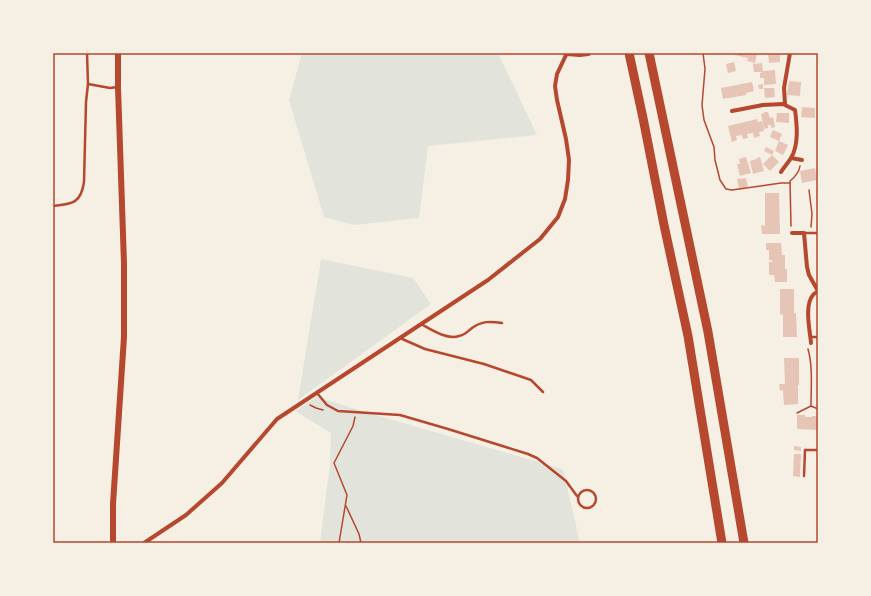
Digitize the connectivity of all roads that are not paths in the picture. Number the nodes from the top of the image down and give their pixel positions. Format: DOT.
graph roads {
  1 [pos="87,53"];
  2 [pos="118,53"];
  3 [pos="566,53"];
  4 [pos="588,53"];
  5 [pos="629,53"];
  6 [pos="649,53"];
  7 [pos="790,53"];
  8 [pos="88,84"];
  9 [pos="118,87"];
  10 [pos="785,104"];
  11 [pos="732,111"];
  12 [pos="791,158"];
  13 [pos="802,160"];
  14 [pos="781,172"];
  15 [pos="53,206"];
  16 [pos="792,233"];
  17 [pos="804,233"];
  18 [pos="818,233"];
  19 [pos="818,291"];
  20 [pos="502,323"];
  21 [pos="421,324"];
  22 [pos="810,337"];
  23 [pos="818,337"];
  24 [pos="400,338"];
  25 [pos="811,343"];
  26 [pos="317,392"];
  27 [pos="543,392"];
  28 [pos="818,450"];
  29 [pos="804,476"];
  30 [pos="577,496"];
  31 [pos="113,543"];
  32 [pos="144,543"];
  33 [pos="722,543"];
  34 [pos="744,543"];
  1 -- 8 [label="lane"];
  2 -- 9 [label="street"];
  3 -- 4 [label="street"];
  3 -- 21 [label="street"];
  5 -- 33 [label="highway"];
  6 -- 34 [label="highway"];
  7 -- 10 [label="street"];
  8 -- 9 [label="lane"];
  8 -- 15 [label="lane"];
  9 -- 31 [label="street"];
  10 -- 11 [label="street"];
  10 -- 12 [label="street"];
  12 -- 13 [label="street"];
  12 -- 14 [label="street"];
  16 -- 17 [label="street"];
  17 -- 18 [label="lane"];
  17 -- 19 [label="street"];
  19 -- 22 [label="street"];
  20 -- 21 [label="lane"];
  21 -- 24 [label="street"];
  22 -- 23 [label="lane"];
  22 -- 25 [label="street"];
  24 -- 26 [label="street"];
  24 -- 27 [label="lane"];
  26 -- 30 [label="lane"];
  26 -- 32 [label="street"];
  28 -- 29 [label="lane"];
  30 -- 30 [label="lane"];
}
